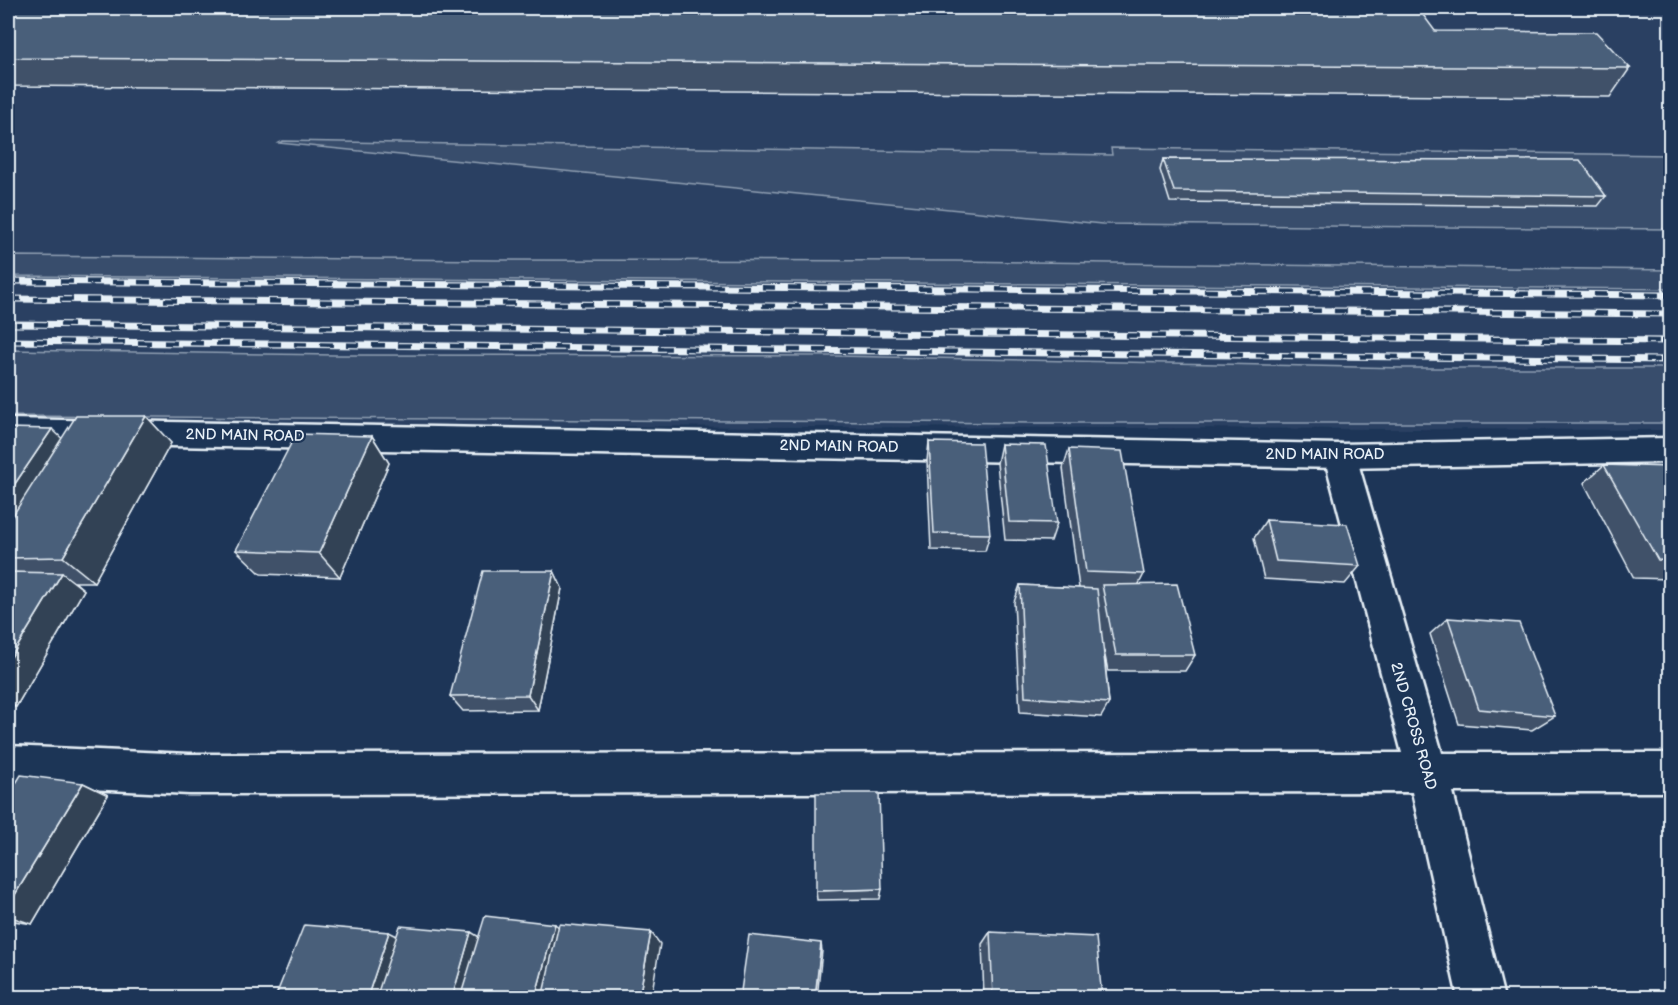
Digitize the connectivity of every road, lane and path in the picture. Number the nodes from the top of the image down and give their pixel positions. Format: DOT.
graph roads {
  1 [pos="8,431"];
  2 [pos="1671,450"];
  3 [pos="1340,456"];
  4 [pos="8,766"];
  5 [pos="1671,772"];
  6 [pos="1428,774"];
  7 [pos="1481,998"];
  1 -- 3 [label="street, 2ND MAIN ROAD"];
  2 -- 3 [label="street, 2ND MAIN ROAD"];
  3 -- 6 [label="street, 2ND CROSS ROAD"];
  4 -- 6 [label="street"];
  5 -- 6 [label="street"];
  6 -- 7 [label="street, 2ND CROSS ROAD"];
}
